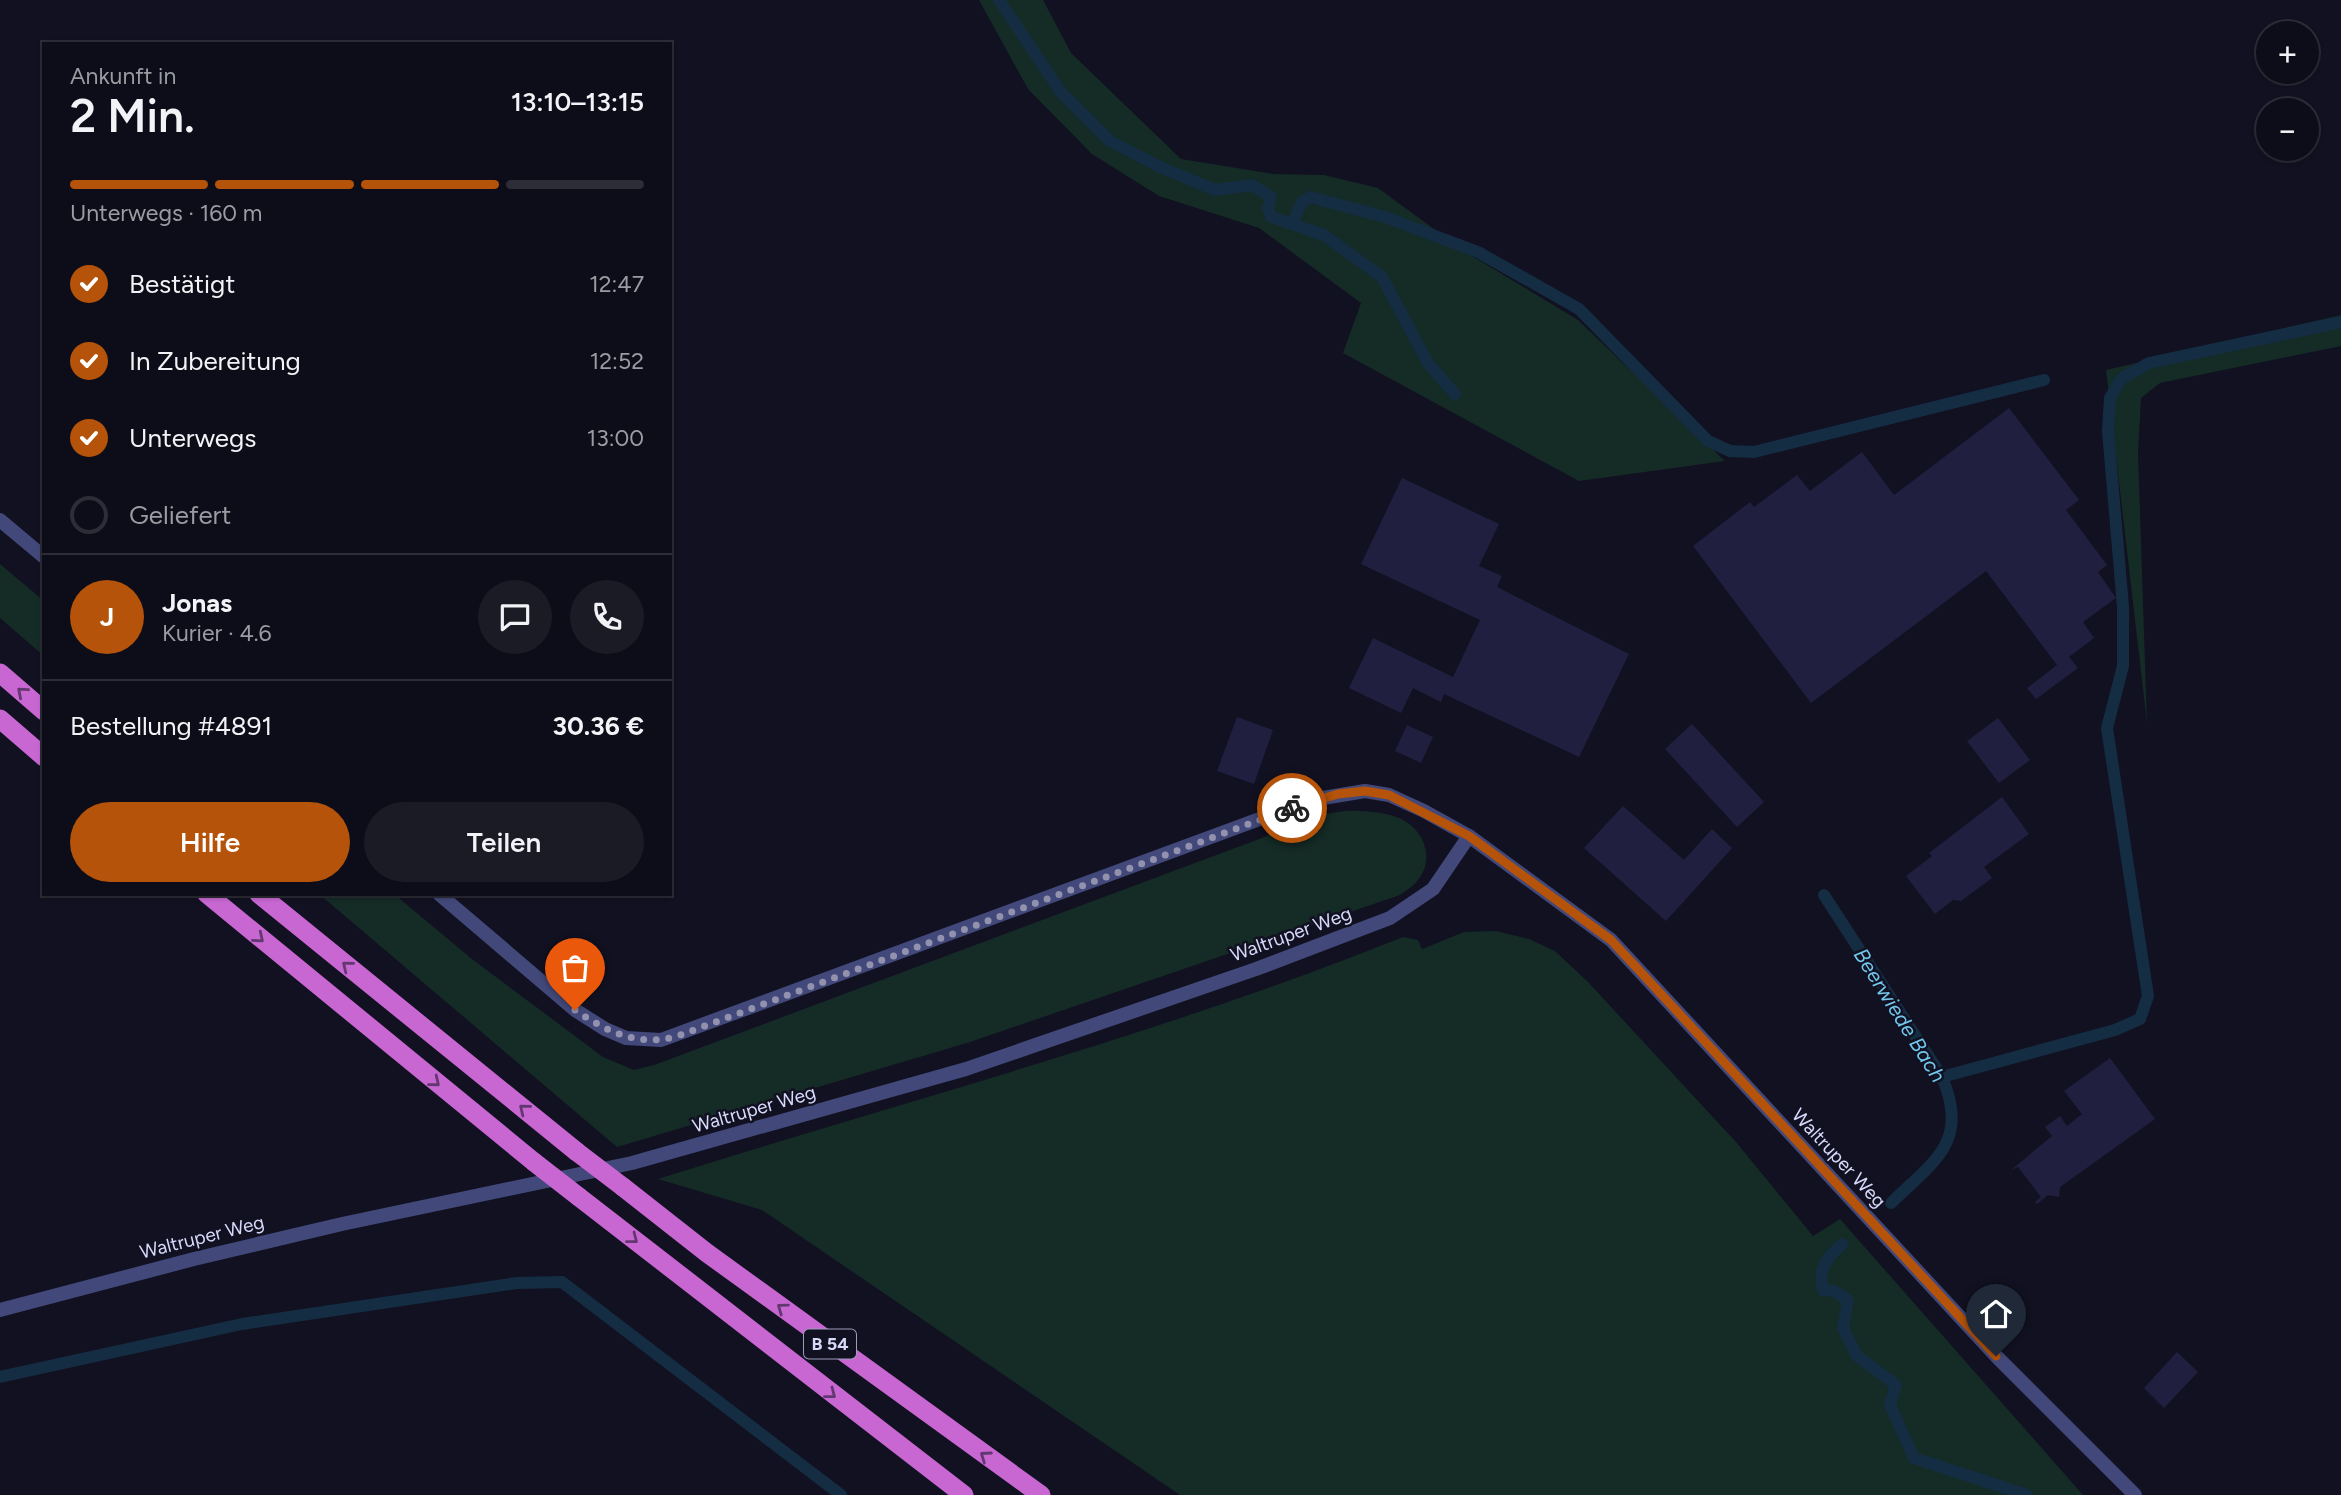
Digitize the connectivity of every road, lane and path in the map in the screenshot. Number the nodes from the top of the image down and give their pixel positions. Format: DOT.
graph roads {
  1 [pos="0,520"];
  2 [pos="42,555"];
  3 [pos="0,673"];
  4 [pos="42,709"];
  5 [pos="0,719"];
  6 [pos="42,755"];
  7 [pos="1469,836"];
  8 [pos="209,896"];
  9 [pos="261,896"];
  10 [pos="441,896"];
  11 [pos="0,1310"];
  12 [pos="964,1495"];
  13 [pos="1041,1495"];
  14 [pos="2135,1495"];
  1 -- 2 [label="street"];
  4 -- 3 [label="highway, one-way"];
  5 -- 6 [label="highway"];
  7 -- 10 [label="street, Waltruper Weg"];
  7 -- 11 [label="street, Waltruper Weg"];
  7 -- 14 [label="street, Waltruper Weg"];
  8 -- 12 [label="highway, B 54, one-way, bridge"];
  13 -- 9 [label="highway, B 54, one-way, bridge"];
}
